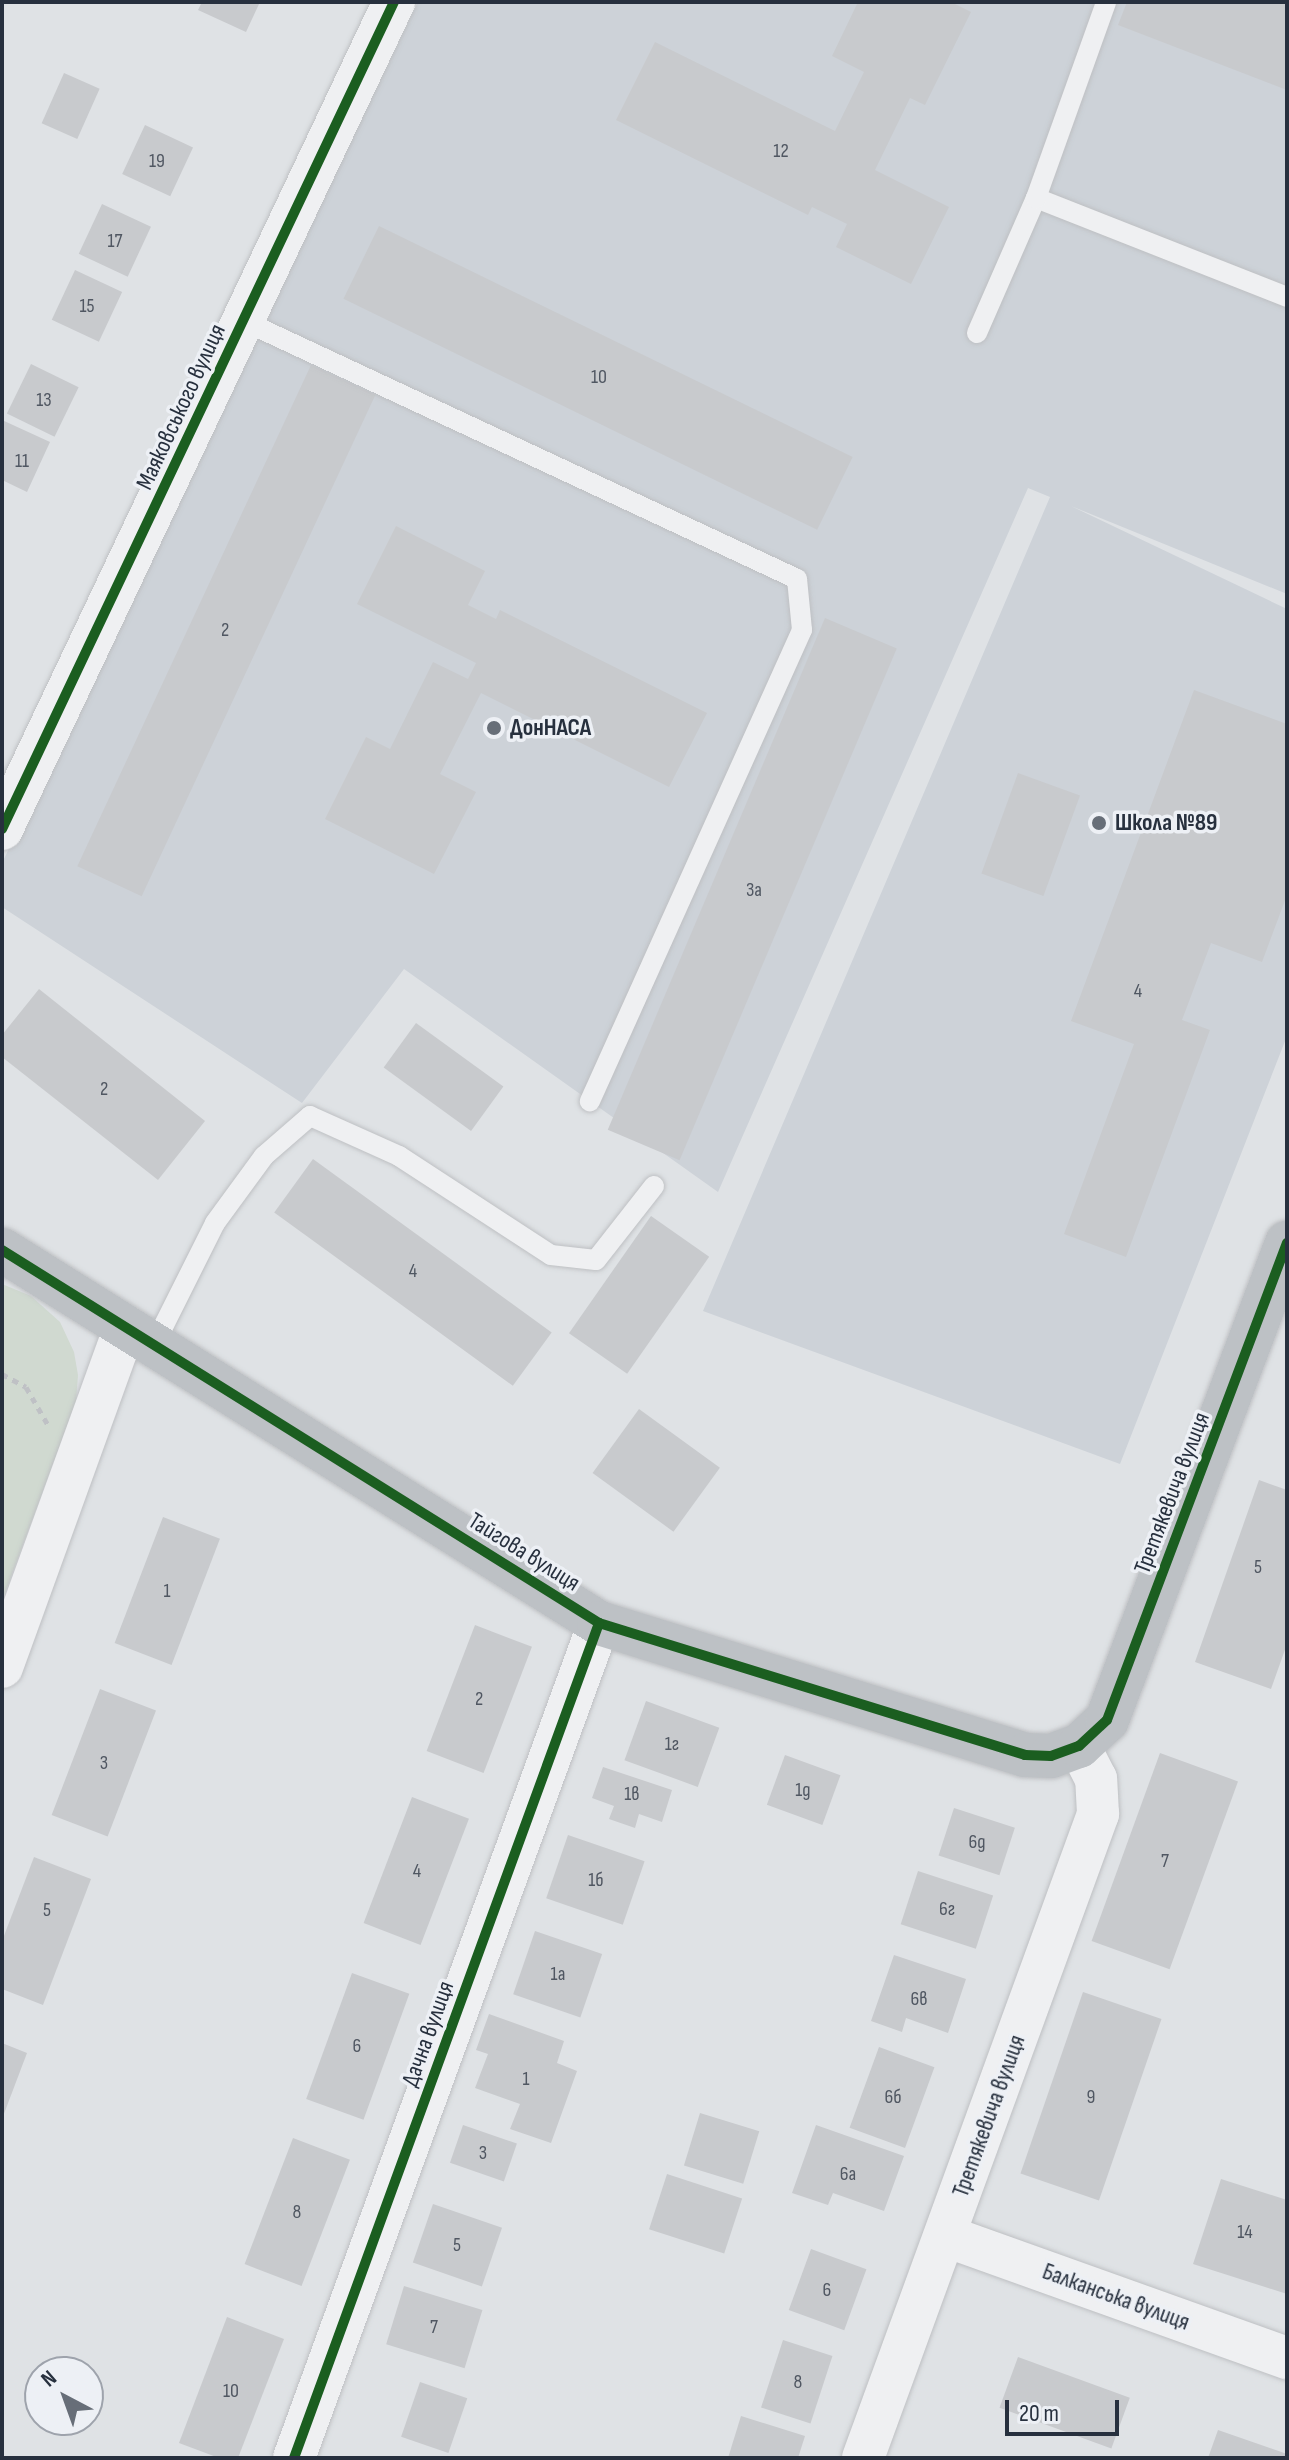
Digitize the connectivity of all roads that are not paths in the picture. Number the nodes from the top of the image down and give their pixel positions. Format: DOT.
graph roads {
  1 [pos="394,2"];
  2 [pos="1106,2"];
  3 [pos="1036,198"];
  4 [pos="1287,297"];
  5 [pos="244,321"];
  6 [pos="977,333"];
  7 [pos="2,829"];
  8 [pos="590,1101"];
  9 [pos="654,1186"];
  10 [pos="1287,1243"];
  11 [pos="2,1250"];
  12 [pos="139,1336"];
  13 [pos="599,1623"];
  14 [pos="2,1667"];
  15 [pos="1079,1746"];
  16 [pos="946,2236"];
  17 [pos="1287,2358"];
  18 [pos="294,2458"];
  19 [pos="863,2458"];
  1 -- 5 [label="street, Маяковського вулиця"];
  2 -- 3 [label="lane"];
  3 -- 4 [label="lane"];
  3 -- 6 [label="lane"];
  5 -- 7 [label="street, Маяковського вулиця"];
  5 -- 8 [label="lane"];
  9 -- 12 [label="lane"];
  10 -- 15 [label="street, Третякевича вулиця"];
  11 -- 12 [label="street, Тайгова вулиця"];
  12 -- 13 [label="street, Тайгова вулиця"];
  12 -- 14 [label="street"];
  13 -- 15 [label="street, Тайгова вулиця"];
  13 -- 18 [label="street, Дачна вулиця"];
  15 -- 16 [label="street, Третякевича вулиця"];
  16 -- 17 [label="street, Балканська вулиця"];
  16 -- 19 [label="street, Третякевича вулиця"];
}
